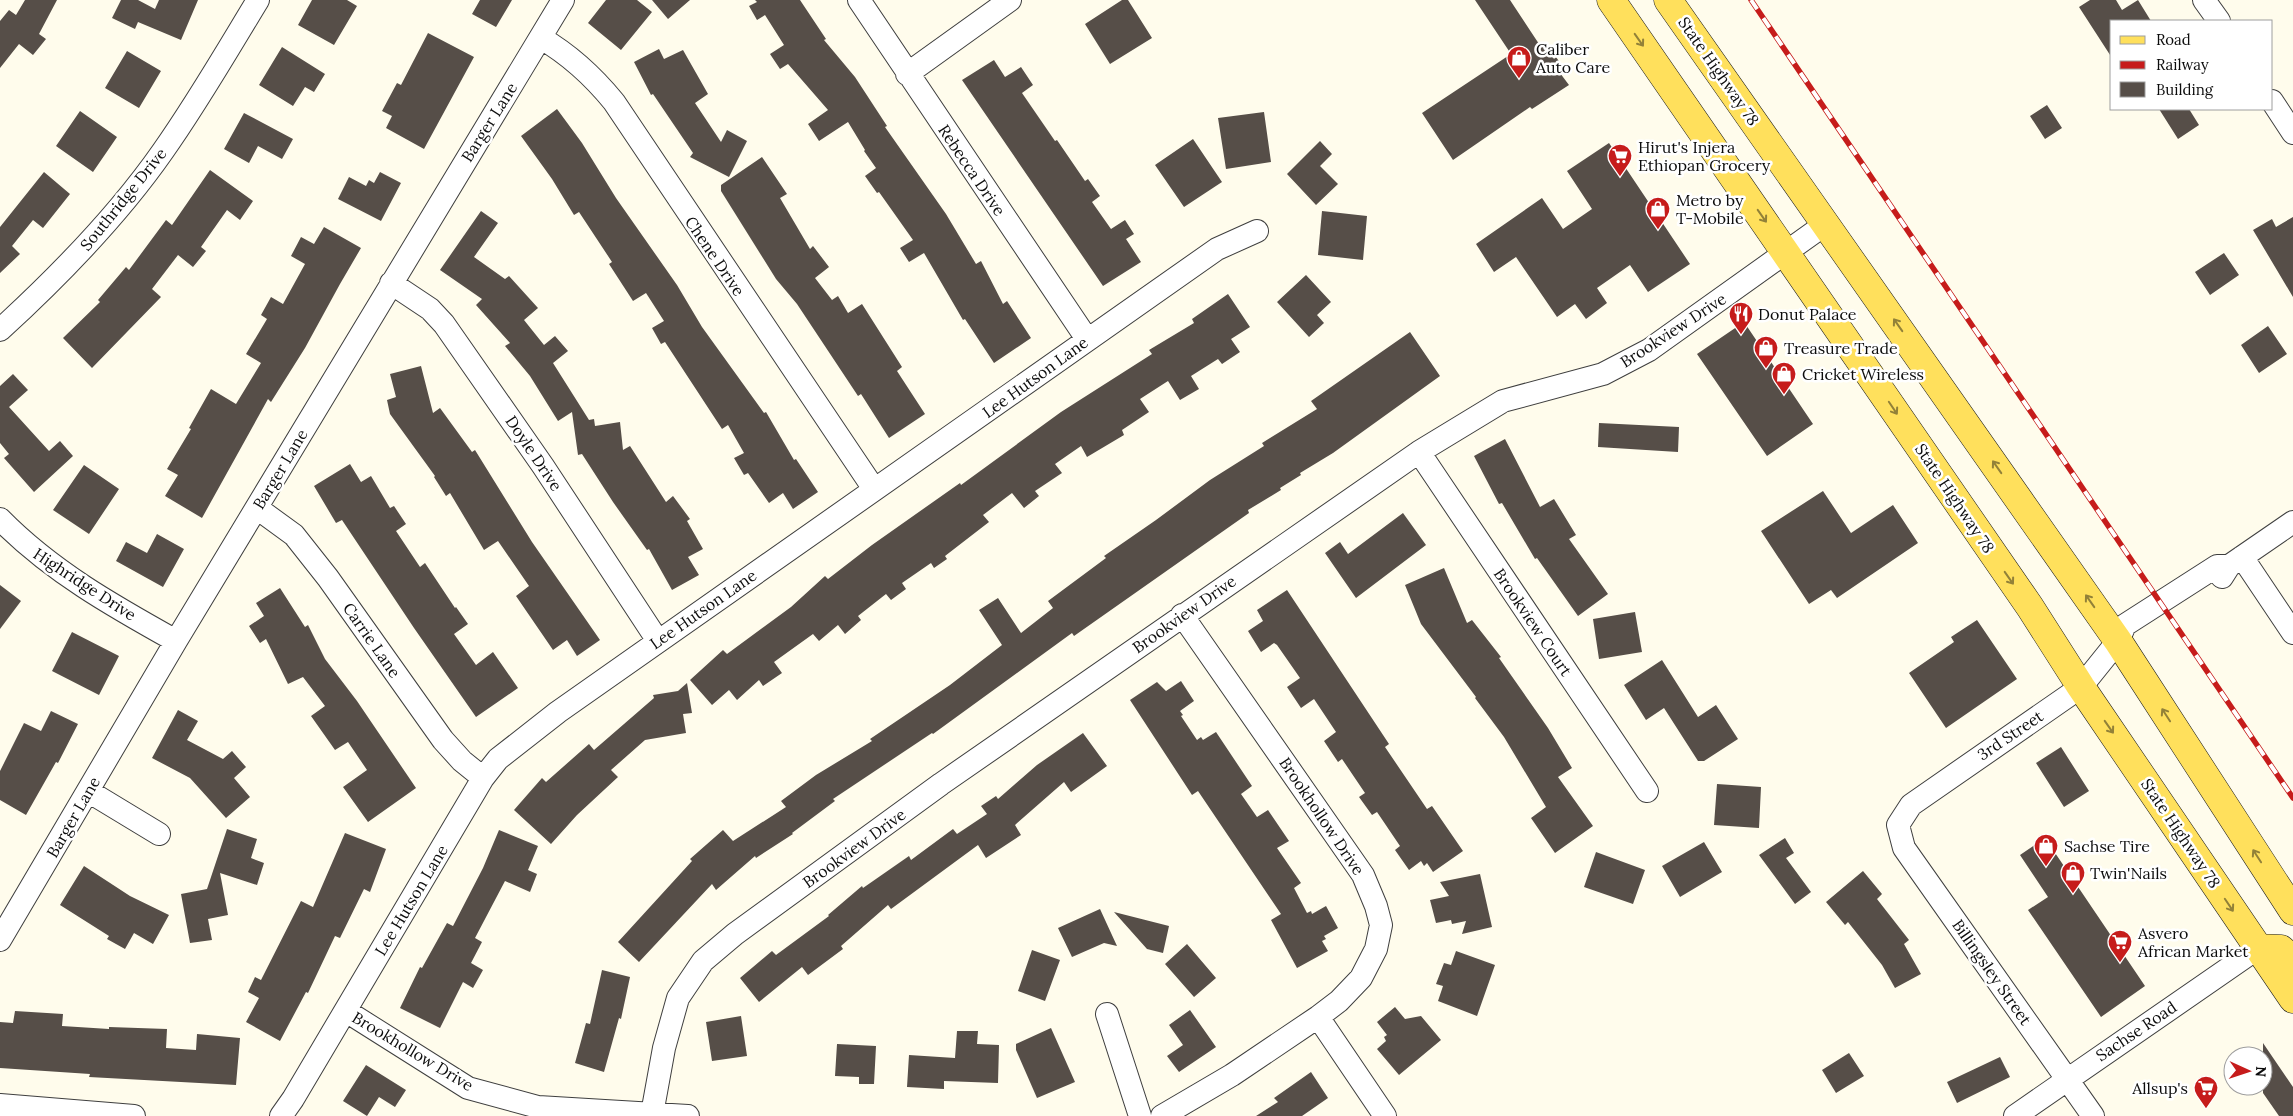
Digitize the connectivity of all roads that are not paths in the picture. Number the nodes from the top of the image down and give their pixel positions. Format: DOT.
graph roads {
  1 [pos="258,0"];
  2 [pos="563,0"];
  3 [pos="859,0"];
  4 [pos="1010,0"];
  5 [pos="1611,0"];
  6 [pos="1668,0"];
  7 [pos="2204,0"];
  8 [pos="2218,20"];
  9 [pos="541,38"];
  10 [pos="907,74"];
  11 [pos="2273,102"];
  12 [pos="2292,130"];
  13 [pos="1827,223"];
  14 [pos="1257,231"];
  15 [pos="1786,251"];
  16 [pos="391,283"];
  17 [pos="0,330"];
  18 [pos="1087,339"];
  19 [pos="1419,452"];
  20 [pos="874,490"];
  21 [pos="257,508"];
  22 [pos="0,519"];
  23 [pos="2293,522"];
  24 [pos="2235,562"];
  25 [pos="1182,615"];
  26 [pos="2293,633"];
  27 [pos="176,641"];
  28 [pos="658,641"];
  29 [pos="2118,641"];
  30 [pos="2081,687"];
  31 [pos="483,778"];
  32 [pos="88,790"];
  33 [pos="1646,792"];
  34 [pos="1898,825"];
  35 [pos="159,834"];
  36 [pos="2293,911"];
  37 [pos="0,940"];
  38 [pos="2258,948"];
  39 [pos="2293,960"];
  40 [pos="2293,999"];
  41 [pos="346,1010"];
  42 [pos="1107,1014"];
  43 [pos="1318,1017"];
  44 [pos="2067,1080"];
  45 [pos="0,1105"];
  46 [pos="652,1114"];
  47 [pos="134,1116"];
  48 [pos="281,1116"];
  49 [pos="688,1116"];
  50 [pos="1140,1116"];
  51 [pos="1162,1116"];
  52 [pos="1384,1116"];
  53 [pos="2015,1116"];
  54 [pos="2093,1116"];
  1 -- 17 [label="street, Southridge Drive"];
  2 -- 9 [label="street, Barger Lane"];
  3 -- 10 [label="street, Rebecca Drive"];
  4 -- 10 [label="street"];
  5 -- 15 [label="main road, State Highway 78, one-way"];
  6 -- 13 [label="main road, State Highway 78"];
  7 -- 8 [label="street"];
  9 -- 16 [label="street, Barger Lane"];
  9 -- 20 [label="street, Chene Drive"];
  10 -- 18 [label="street, Rebecca Drive"];
  11 -- 12 [label="street"];
  13 -- 15 [label="street, Brookview Drive"];
  29 -- 13 [label="main road, State Highway 78, one-way"];
  14 -- 18 [label="street, Lee Hutson Lane"];
  15 -- 19 [label="street, Brookview Drive"];
  15 -- 30 [label="main road, State Highway 78, one-way"];
  16 -- 21 [label="street, Barger Lane"];
  16 -- 28 [label="street, Doyle Drive"];
  18 -- 20 [label="street, Lee Hutson Lane"];
  19 -- 25 [label="street, Brookview Drive"];
  19 -- 33 [label="street, Brookview Court"];
  20 -- 28 [label="street, Lee Hutson Lane"];
  21 -- 27 [label="street, Barger Lane"];
  21 -- 31 [label="street, Carrie Lane"];
  22 -- 27 [label="street, Highridge Drive"];
  23 -- 24 [label="street, 3rd Street"];
  24 -- 26 [label="street"];
  24 -- 29 [label="street, 3rd Street"];
  25 -- 43 [label="street, Brookhollow Drive"];
  25 -- 46 [label="street, Brookview Drive"];
  27 -- 32 [label="street, Barger Lane"];
  28 -- 31 [label="street, Lee Hutson Lane"];
  29 -- 30 [label="street, 3rd Street"];
  36 -- 29 [label="main road, State Highway 78, one-way"];
  30 -- 34 [label="street, 3rd Street"];
  30 -- 38 [label="main road, State Highway 78, one-way"];
  31 -- 41 [label="street, Lee Hutson Lane"];
  32 -- 35 [label="street"];
  32 -- 37 [label="street, Barger Lane"];
  34 -- 44 [label="street, Billingsley Street"];
  38 -- 39 [label="main road"];
  38 -- 40 [label="main road, State Highway 78"];
  38 -- 44 [label="street, Sachse Road"];
  41 -- 46 [label="street, Brookhollow Drive"];
  41 -- 48 [label="street, Lee Hutson Lane"];
  42 -- 50 [label="street"];
  43 -- 51 [label="street, Brookhollow Drive"];
  43 -- 52 [label="street"];
  44 -- 53 [label="street, Sachse Road"];
  44 -- 54 [label="street, Billingsley Street"];
  45 -- 47 [label="street"];
  46 -- 49 [label="street, Brookhollow Drive"];
}
